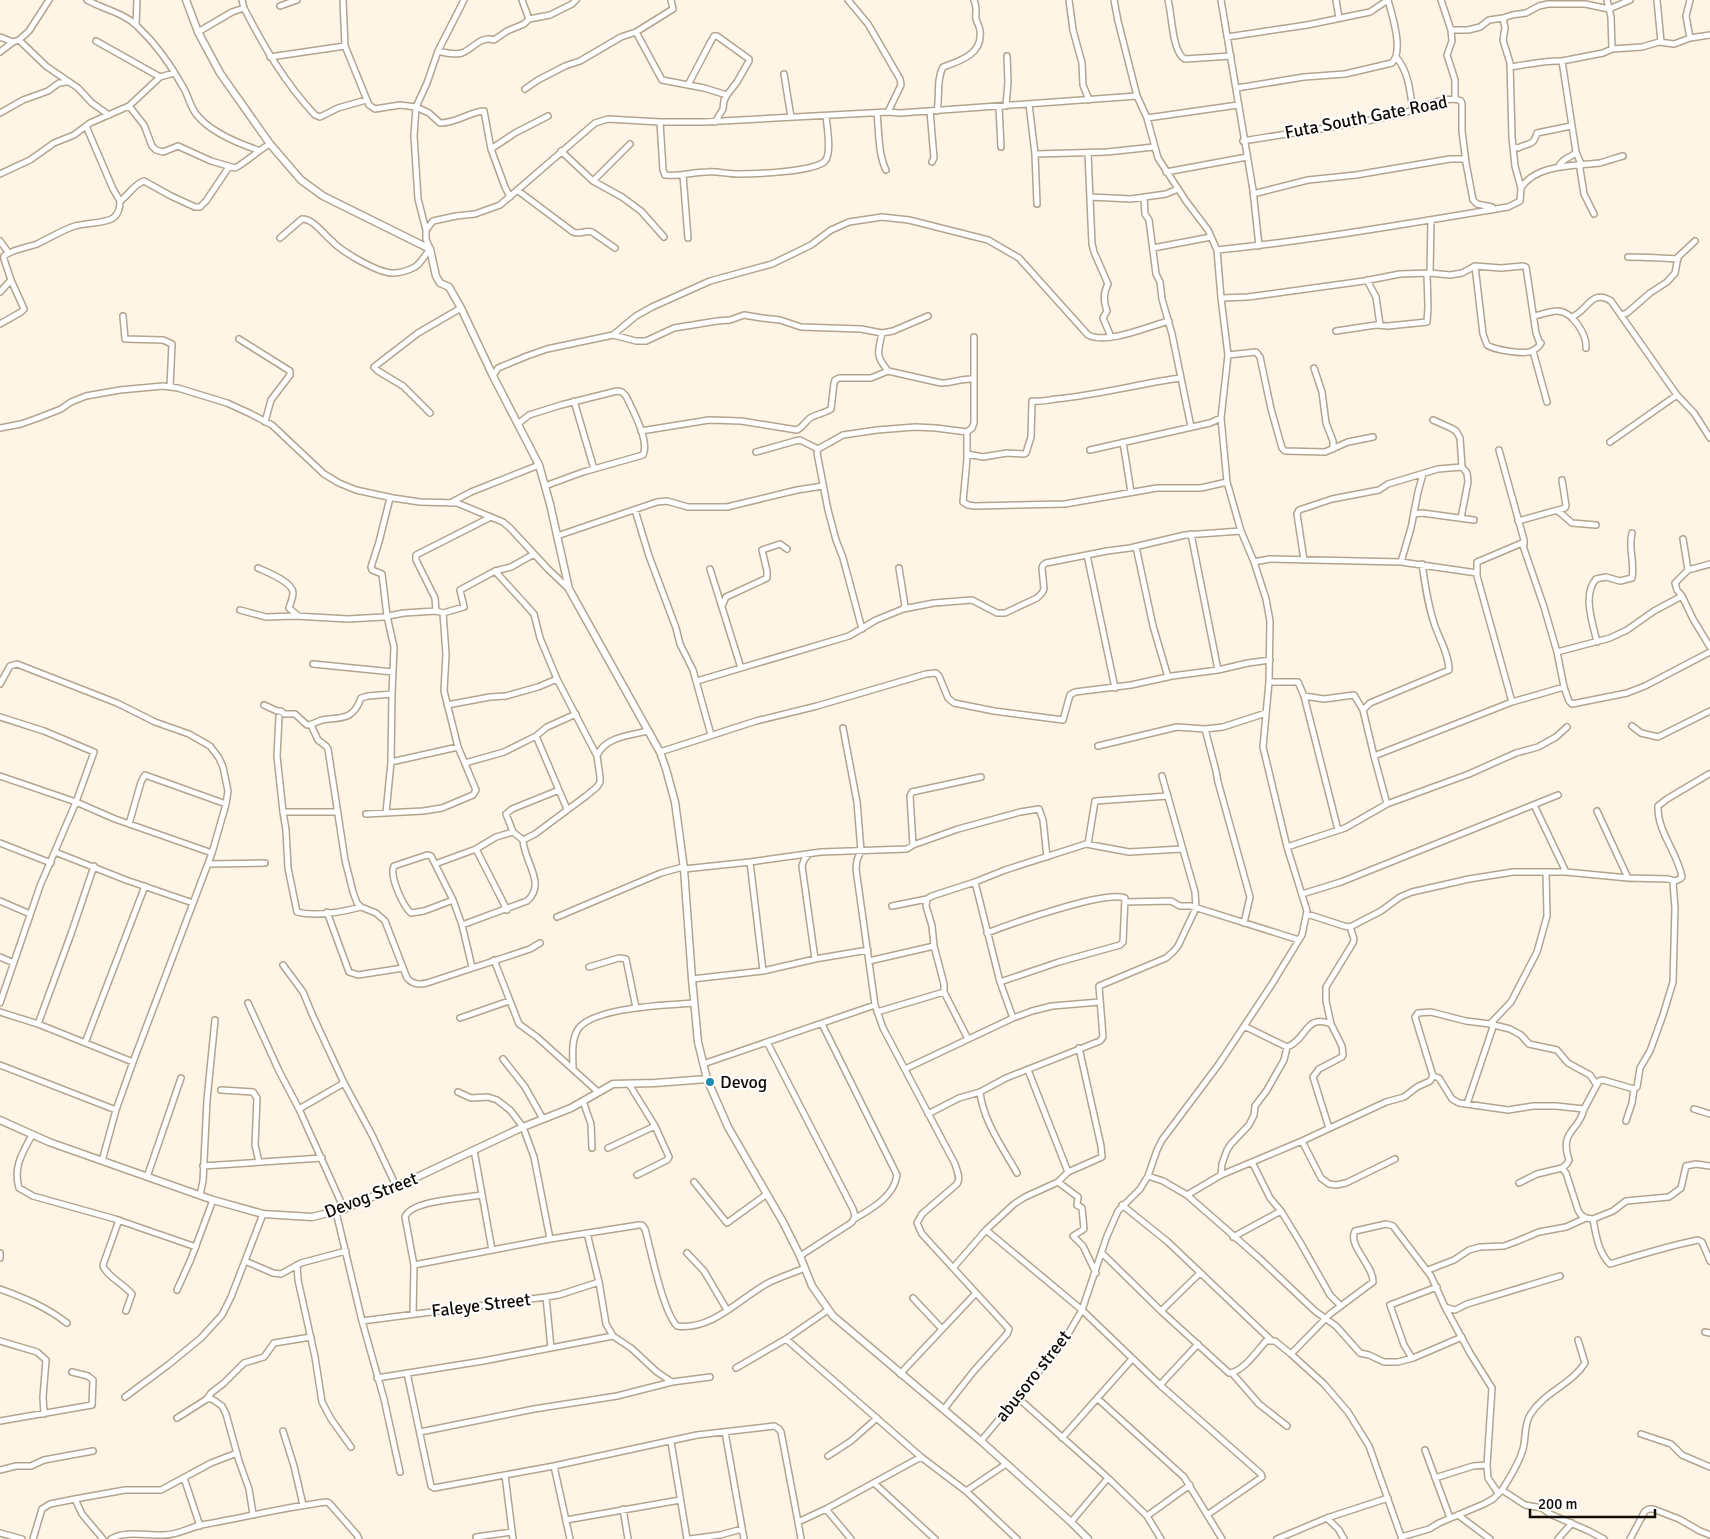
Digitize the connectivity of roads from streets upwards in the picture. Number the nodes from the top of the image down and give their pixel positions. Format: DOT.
graph roads {
  1 [pos="49,0"];
  2 [pos="87,0"];
  3 [pos="136,0"];
  4 [pos="186,0"];
  5 [pos="242,0"];
  6 [pos="298,0"];
  7 [pos="343,0"];
  8 [pos="464,0"];
  9 [pos="522,0"];
  10 [pos="576,0"];
  11 [pos="671,0"];
  12 [pos="848,0"];
  13 [pos="974,0"];
  14 [pos="1069,0"];
  15 [pos="1114,0"];
  16 [pos="1168,0"];
  17 [pos="1221,0"];
  18 [pos="1336,0"];
  19 [pos="1388,0"];
  20 [pos="1441,0"];
  21 [pos="1607,0"];
  22 [pos="1630,0"];
  23 [pos="1657,0"];
  24 [pos="1690,0"];
  25 [pos="280,6"];
  26 [pos="244,8"];
  27 [pos="1609,9"];
  28 [pos="1339,18"];
  29 [pos="1503,18"];
  30 [pos="529,19"];
  31 [pos="136,24"];
  32 [pos="1451,30"];
  33 [pos="198,32"];
  34 [pos="636,32"];
  35 [pos="1710,35"];
  36 [pos="0,37"];
  37 [pos="1228,37"];
  38 [pos="1690,38"];
  39 [pos="16,41"];
  40 [pos="96,41"];
  41 [pos="1661,42"];
  42 [pos="345,46"];
  43 [pos="1612,49"];
  44 [pos="0,52"];
  45 [pos="438,52"];
  46 [pos="1008,56"];
  47 [pos="1231,56"];
  48 [pos="270,57"];
  49 [pos="1396,58"];
  50 [pos="1562,61"];
  51 [pos="1510,67"];
  52 [pos="174,72"];
  53 [pos="784,74"];
  54 [pos="57,75"];
  55 [pos="160,77"];
  56 [pos="67,82"];
  57 [pos="59,83"];
  58 [pos="688,85"];
  59 [pos="1237,88"];
  60 [pos="525,89"];
  61 [pos="725,95"];
  62 [pos="1138,96"];
  63 [pos="1455,98"];
  64 [pos="366,100"];
  65 [pos="1089,100"];
  66 [pos="1029,104"];
  67 [pos="1238,104"];
  68 [pos="129,106"];
  69 [pos="1006,106"];
  70 [pos="416,107"];
  71 [pos="998,107"];
  72 [pos="723,109"];
  73 [pos="930,111"];
  74 [pos="937,111"];
  75 [pos="1413,111"];
  76 [pos="888,112"];
  77 [pos="0,113"];
  78 [pos="877,113"];
  79 [pos="109,115"];
  80 [pos="548,116"];
  81 [pos="826,116"];
  82 [pos="791,117"];
  83 [pos="1147,118"];
  84 [pos="660,122"];
  85 [pos="715,122"];
  86 [pos="728,122"];
  87 [pos="86,126"];
  88 [pos="1571,126"];
  89 [pos="1244,141"];
  90 [pos="270,144"];
  91 [pos="630,144"];
  92 [pos="1513,146"];
  93 [pos="1001,147"];
  94 [pos="1154,147"];
  95 [pos="491,149"];
  96 [pos="258,150"];
  97 [pos="561,151"];
  98 [pos="1576,152"];
  99 [pos="1088,153"];
  100 [pos="1035,154"];
  101 [pos="1623,156"];
  102 [pos="1247,157"];
  103 [pos="1466,159"];
  104 [pos="932,162"];
  105 [pos="1581,164"];
  106 [pos="1559,166"];
  107 [pos="229,167"];
  108 [pos="886,170"];
  109 [pos="1166,172"];
  110 [pos="0,174"];
  111 [pos="683,175"];
  112 [pos="593,181"];
  113 [pos="1521,188"];
  114 [pos="1178,189"];
  115 [pos="518,190"];
  116 [pos="1253,194"];
  117 [pos="510,197"];
  118 [pos="1090,197"];
  119 [pos="1144,197"];
  120 [pos="120,201"];
  121 [pos="1037,204"];
  122 [pos="1498,208"];
  123 [pos="1594,214"];
  124 [pos="1431,220"];
  125 [pos="426,230"];
  126 [pos="664,237"];
  127 [pos="1211,237"];
  128 [pos="280,238"];
  129 [pos="688,238"];
  130 [pos="0,241"];
  131 [pos="1694,242"];
  132 [pos="1259,246"];
  133 [pos="615,248"];
  134 [pos="1153,248"];
  135 [pos="430,249"];
  136 [pos="1217,250"];
  137 [pos="8,252"];
  138 [pos="1628,258"];
  139 [pos="1678,258"];
  140 [pos="1475,266"];
  141 [pos="1428,273"];
  142 [pos="11,280"];
  143 [pos="1367,280"];
  144 [pos="0,292"];
  145 [pos="1221,298"];
  146 [pos="461,308"];
  147 [pos="1621,314"];
  148 [pos="123,316"];
  149 [pos="928,316"];
  150 [pos="1534,316"];
  151 [pos="1571,317"];
  152 [pos="1169,320"];
  153 [pos="0,324"];
  154 [pos="1380,325"];
  155 [pos="1336,331"];
  156 [pos="882,333"];
  157 [pos="613,335"];
  158 [pos="1111,336"];
  159 [pos="974,337"];
  160 [pos="238,339"];
  161 [pos="1586,348"];
  162 [pos="1533,351"];
  163 [pos="1228,355"];
  164 [pos="1314,368"];
  165 [pos="888,371"];
  166 [pos="493,376"];
  167 [pos="1180,378"];
  168 [pos="973,379"];
  169 [pos="170,387"];
  170 [pos="1677,395"];
  171 [pos="574,402"];
  172 [pos="1547,402"];
  173 [pos="430,413"];
  174 [pos="1221,418"];
  175 [pos="1433,420"];
  176 [pos="265,422"];
  177 [pos="518,424"];
  178 [pos="1191,427"];
  179 [pos="0,428"];
  180 [pos="641,431"];
  181 [pos="967,432"];
  182 [pos="1373,437"];
  183 [pos="1710,437"];
  184 [pos="1333,441"];
  185 [pos="1124,442"];
  186 [pos="1610,442"];
  187 [pos="1340,445"];
  188 [pos="818,449"];
  189 [pos="1333,449"];
  190 [pos="1090,450"];
  191 [pos="1500,450"];
  192 [pos="756,452"];
  193 [pos="967,454"];
  194 [pos="538,465"];
  195 [pos="1462,467"];
  196 [pos="594,469"];
  197 [pos="1423,474"];
  198 [pos="1562,480"];
  199 [pos="1227,482"];
  200 [pos="545,486"];
  201 [pos="824,486"];
  202 [pos="1131,492"];
  203 [pos="390,498"];
  204 [pos="452,502"];
  205 [pos="634,510"];
  206 [pos="1558,511"];
  207 [pos="1414,514"];
  208 [pos="491,517"];
  209 [pos="1461,518"];
  210 [pos="1474,520"];
  211 [pos="1518,521"];
  212 [pos="1596,525"];
  213 [pos="1241,531"];
  214 [pos="1632,533"];
  215 [pos="1191,534"];
  216 [pos="557,536"];
  217 [pos="1683,539"];
  218 [pos="1522,543"];
  219 [pos="1136,547"];
  220 [pos="787,549"];
  221 [pos="534,554"];
  222 [pos="1087,555"];
  223 [pos="1304,560"];
  224 [pos="1254,562"];
  225 [pos="1400,562"];
  226 [pos="1422,564"];
  227 [pos="1710,564"];
  228 [pos="258,568"];
  229 [pos="899,568"];
  230 [pos="710,569"];
  231 [pos="1688,570"];
  232 [pos="495,571"];
  233 [pos="1477,573"];
  234 [pos="569,589"];
  235 [pos="1682,596"];
  236 [pos="722,606"];
  237 [pos="240,610"];
  238 [pos="904,610"];
  239 [pos="436,611"];
  240 [pos="443,613"];
  241 [pos="300,616"];
  242 [pos="387,616"];
  243 [pos="862,629"];
  244 [pos="1597,642"];
  245 [pos="1709,644"];
  246 [pos="1557,652"];
  247 [pos="1710,652"];
  248 [pos="1270,660"];
  249 [pos="313,664"];
  250 [pos="741,668"];
  251 [pos="1218,670"];
  252 [pos="394,672"];
  253 [pos="1168,677"];
  254 [pos="557,679"];
  255 [pos="697,681"];
  256 [pos="1269,682"];
  257 [pos="0,684"];
  258 [pos="1564,687"];
  259 [pos="1115,688"];
  260 [pos="392,694"];
  261 [pos="1304,696"];
  262 [pos="1512,702"];
  263 [pos="264,705"];
  264 [pos="447,705"];
  265 [pos="1363,710"];
  266 [pos="1710,711"];
  267 [pos="1266,713"];
  268 [pos="576,714"];
  269 [pos="0,717"];
  270 [pos="279,717"];
  271 [pos="311,725"];
  272 [pos="1632,726"];
  273 [pos="1567,727"];
  274 [pos="843,728"];
  275 [pos="1205,729"];
  276 [pos="648,731"];
  277 [pos="711,735"];
  278 [pos="536,736"];
  279 [pos="1098,746"];
  280 [pos="458,747"];
  281 [pos="660,752"];
  282 [pos="597,756"];
  283 [pos="1374,756"];
  284 [pos="390,762"];
  285 [pos="465,763"];
  286 [pos="1709,774"];
  287 [pos="0,776"];
  288 [pos="1162,776"];
  289 [pos="981,777"];
  290 [pos="559,790"];
  291 [pos="1558,795"];
  292 [pos="1168,796"];
  293 [pos="76,802"];
  294 [pos="226,804"];
  295 [pos="1387,804"];
  296 [pos="1534,805"];
  297 [pos="567,809"];
  298 [pos="1596,811"];
  299 [pos="283,812"];
  300 [pos="337,812"];
  301 [pos="386,813"];
  302 [pos="366,814"];
  303 [pos="129,824"];
  304 [pos="1338,830"];
  305 [pos="513,832"];
  306 [pos="523,840"];
  307 [pos="0,844"];
  308 [pos="1088,844"];
  309 [pos="913,845"];
  310 [pos="1287,847"];
  311 [pos="476,849"];
  312 [pos="1182,849"];
  313 [pos="861,851"];
  314 [pos="55,852"];
  315 [pos="212,853"];
  316 [pos="809,854"];
  317 [pos="1048,857"];
  318 [pos="750,862"];
  319 [pos="50,863"];
  320 [pos="265,863"];
  321 [pos="208,864"];
  322 [pos="435,864"];
  323 [pos="94,866"];
  324 [pos="684,868"];
  325 [pos="1546,872"];
  326 [pos="1566,872"];
  327 [pos="1628,878"];
  328 [pos="1675,880"];
  329 [pos="976,882"];
  330 [pos="145,886"];
  331 [pos="1302,894"];
  332 [pos="453,900"];
  333 [pos="927,900"];
  334 [pos="0,901"];
  335 [pos="1125,902"];
  336 [pos="193,903"];
  337 [pos="892,906"];
  338 [pos="361,907"];
  339 [pos="1196,908"];
  340 [pos="507,910"];
  341 [pos="327,912"];
  342 [pos="30,914"];
  343 [pos="1306,914"];
  344 [pos="557,917"];
  345 [pos="1244,923"];
  346 [pos="462,925"];
  347 [pos="1350,927"];
  348 [pos="987,933"];
  349 [pos="1299,940"];
  350 [pos="540,943"];
  351 [pos="934,946"];
  352 [pos="868,950"];
  353 [pos="0,957"];
  354 [pos="815,959"];
  355 [pos="494,960"];
  356 [pos="869,961"];
  357 [pos="14,962"];
  358 [pos="283,965"];
  359 [pos="472,967"];
  360 [pos="589,967"];
  361 [pos="403,968"];
  362 [pos="763,971"];
  363 [pos="692,979"];
  364 [pos="1000,982"];
  365 [pos="944,992"];
  366 [pos="509,1001"];
  367 [pos="1100,1002"];
  368 [pos="0,1003"];
  369 [pos="248,1003"];
  370 [pos="694,1003"];
  371 [pos="875,1005"];
  372 [pos="636,1008"];
  373 [pos="0,1012"];
  374 [pos="877,1012"];
  375 [pos="460,1018"];
  376 [pos="1013,1018"];
  377 [pos="215,1020"];
  378 [pos="38,1024"];
  379 [pos="822,1024"];
  380 [pos="1331,1024"];
  381 [pos="1492,1024"];
  382 [pos="1244,1026"];
  383 [pos="968,1039"];
  384 [pos="767,1042"];
  385 [pos="85,1043"];
  386 [pos="1287,1047"];
  387 [pos="1078,1048"];
  388 [pos="503,1059"];
  389 [pos="133,1062"];
  390 [pos="703,1064"];
  391 [pos="0,1065"];
  392 [pos="573,1069"];
  393 [pos="906,1069"];
  394 [pos="1028,1070"];
  395 [pos="1433,1076"];
  396 [pos="182,1078"];
  397 [pos="707,1078"];
  398 [pos="344,1083"];
  399 [pos="629,1084"];
  400 [pos="1596,1084"];
  401 [pos="1634,1089"];
  402 [pos="220,1090"];
  403 [pos="598,1091"];
  404 [pos="458,1092"];
  405 [pos="980,1092"];
  406 [pos="583,1101"];
  407 [pos="1467,1104"];
  408 [pos="300,1108"];
  409 [pos="1584,1109"];
  410 [pos="1694,1109"];
  411 [pos="116,1110"];
  412 [pos="928,1114"];
  413 [pos="1710,1114"];
  414 [pos="543,1119"];
  415 [pos="0,1120"];
  416 [pos="1626,1121"];
  417 [pos="654,1126"];
  418 [pos="523,1127"];
  419 [pos="1330,1128"];
  420 [pos="32,1135"];
  421 [pos="1302,1141"];
  422 [pos="592,1148"];
  423 [pos="608,1148"];
  424 [pos="474,1150"];
  425 [pos="322,1158"];
  426 [pos="1395,1159"];
  427 [pos="102,1161"];
  428 [pos="259,1162"];
  429 [pos="1252,1162"];
  430 [pos="204,1166"];
  431 [pos="1710,1166"];
  432 [pos="1562,1168"];
  433 [pos="1068,1172"];
  434 [pos="1017,1173"];
  435 [pos="637,1175"];
  436 [pos="1221,1175"];
  437 [pos="1148,1176"];
  438 [pos="148,1177"];
  439 [pos="694,1182"];
  440 [pos="1058,1182"];
  441 [pos="1519,1183"];
  442 [pos="396,1186"];
  443 [pos="768,1194"];
  444 [pos="200,1195"];
  445 [pos="482,1195"];
  446 [pos="1187,1195"];
  447 [pos="213,1200"];
  448 [pos="1122,1206"];
  449 [pos="344,1209"];
  450 [pos="1281,1211"];
  451 [pos="336,1212"];
  452 [pos="263,1214"];
  453 [pos="1586,1218"];
  454 [pos="854,1219"];
  455 [pos="1593,1219"];
  456 [pos="119,1220"];
  457 [pos="986,1230"];
  458 [pos="587,1233"];
  459 [pos="1234,1236"];
  460 [pos="550,1239"];
  461 [pos="196,1248"];
  462 [pos="492,1250"];
  463 [pos="346,1251"];
  464 [pos="687,1252"];
  465 [pos="0,1253"];
  466 [pos="1102,1253"];
  467 [pos="800,1256"];
  468 [pos="0,1258"];
  469 [pos="245,1261"];
  470 [pos="1710,1261"];
  471 [pos="414,1264"];
  472 [pos="297,1265"];
  473 [pos="805,1268"];
  474 [pos="954,1268"];
  475 [pos="1428,1270"];
  476 [pos="1096,1273"];
  477 [pos="1200,1273"];
  478 [pos="1560,1276"];
  479 [pos="599,1282"];
  480 [pos="1437,1287"];
  481 [pos="0,1289"];
  482 [pos="177,1290"];
  483 [pos="976,1293"];
  484 [pos="546,1297"];
  485 [pos="913,1298"];
  486 [pos="1340,1306"];
  487 [pos="1446,1307"];
  488 [pos="727,1310"];
  489 [pos="828,1310"];
  490 [pos="1082,1310"];
  491 [pos="126,1311"];
  492 [pos="1161,1311"];
  493 [pos="413,1314"];
  494 [pos="1326,1318"];
  495 [pos="362,1321"];
  496 [pos="67,1323"];
  497 [pos="942,1329"];
  498 [pos="613,1336"];
  499 [pos="311,1337"];
  500 [pos="1462,1338"];
  501 [pos="786,1339"];
  502 [pos="1271,1340"];
  503 [pos="1578,1340"];
  504 [pos="0,1341"];
  505 [pos="1198,1344"];
  506 [pos="551,1348"];
  507 [pos="1291,1354"];
  508 [pos="1412,1358"];
  509 [pos="1132,1359"];
  510 [pos="736,1368"];
  511 [pos="72,1372"];
  512 [pos="1232,1373"];
  513 [pos="407,1374"];
  514 [pos="900,1374"];
  515 [pos="710,1377"];
  516 [pos="377,1378"];
  517 [pos="672,1382"];
  518 [pos="1160,1384"];
  519 [pos="125,1397"];
  520 [pos="1017,1397"];
  521 [pos="208,1399"];
  522 [pos="1098,1399"];
  523 [pos="944,1409"];
  524 [pos="44,1414"];
  525 [pos="177,1418"];
  526 [pos="877,1418"];
  527 [pos="0,1421"];
  528 [pos="1287,1426"];
  529 [pos="282,1432"];
  530 [pos="420,1432"];
  531 [pos="725,1432"];
  532 [pos="1641,1434"];
  533 [pos="1062,1438"];
  534 [pos="982,1441"];
  535 [pos="671,1442"];
  536 [pos="352,1447"];
  537 [pos="1425,1450"];
  538 [pos="93,1451"];
  539 [pos="237,1453"];
  540 [pos="828,1456"];
  541 [pos="921,1458"];
  542 [pos="1006,1464"];
  543 [pos="1487,1465"];
  544 [pos="554,1466"];
  545 [pos="1710,1467"];
  546 [pos="0,1470"];
  547 [pos="400,1472"];
  548 [pos="505,1475"];
  549 [pos="184,1478"];
  550 [pos="1108,1478"];
  551 [pos="1435,1478"];
  552 [pos="874,1483"];
  553 [pos="1190,1485"];
  554 [pos="1500,1491"];
  555 [pos="966,1492"];
  556 [pos="1388,1498"];
  557 [pos="75,1499"];
  558 [pos="680,1500"];
  559 [pos="303,1505"];
  560 [pos="623,1509"];
  561 [pos="826,1509"];
  562 [pos="253,1514"];
  563 [pos="1207,1515"];
  564 [pos="1147,1516"];
  565 [pos="1458,1516"];
  566 [pos="1327,1518"];
  567 [pos="1450,1518"];
  568 [pos="566,1520"];
  569 [pos="798,1522"];
  570 [pos="1071,1522"];
  571 [pos="1572,1523"];
  572 [pos="200,1526"];
  573 [pos="742,1529"];
  574 [pos="512,1532"];
  575 [pos="0,1533"];
  576 [pos="1710,1535"];
  577 [pos="98,1536"];
  578 [pos="476,1537"];
  579 [pos="1285,1538"];
  580 [pos="1401,1538"];
  581 [pos="22,1539"];
  582 [pos="33,1539"];
  583 [pos="110,1539"];
  584 [pos="359,1539"];
  585 [pos="513,1539"];
  586 [pos="570,1539"];
  587 [pos="628,1539"];
  588 [pos="688,1539"];
  589 [pos="744,1539"];
  590 [pos="801,1539"];
  591 [pos="851,1539"];
  592 [pos="935,1539"];
  593 [pos="1017,1539"];
  594 [pos="1088,1539"];
  595 [pos="1162,1539"];
  596 [pos="1222,1539"];
  597 [pos="1277,1539"];
  598 [pos="1344,1539"];
  599 [pos="1490,1539"];
  600 [pos="1558,1539"];
  601 [pos="1604,1539"];
  602 [pos="1630,1539"];
  1 -- 39 [label="street"];
  2 -- 31 [label="street"];
  3 -- 31 [label="street"];
  4 -- 33 [label="street"];
  5 -- 26 [label="street"];
  6 -- 25 [label="street"];
  7 -- 42 [label="street"];
  8 -- 45 [label="street"];
  9 -- 30 [label="street"];
  10 -- 30 [label="street"];
  11 -- 34 [label="street"];
  12 -- 76 [label="street"];
  13 -- 74 [label="street"];
  14 -- 65 [label="street"];
  15 -- 62 [label="street"];
  16 -- 47 [label="street"];
  17 -- 37 [label="street"];
  18 -- 28 [label="street"];
  19 -- 28 [label="street"];
  19 -- 49 [label="street"];
  20 -- 32 [label="street"];
  21 -- 27 [label="street"];
  22 -- 27 [label="street"];
  23 -- 41 [label="street"];
  24 -- 38 [label="street"];
  26 -- 33 [label="street"];
  26 -- 48 [label="street"];
  27 -- 29 [label="street"];
  27 -- 43 [label="street"];
  28 -- 37 [label="street"];
  29 -- 32 [label="street"];
  29 -- 51 [label="street"];
  30 -- 45 [label="street"];
  31 -- 52 [label="street"];
  32 -- 63 [label="street"];
  33 -- 90 [label="street"];
  34 -- 58 [label="street"];
  34 -- 60 [label="street"];
  35 -- 38 [label="street"];
  36 -- 39 [label="street"];
  37 -- 47 [label="street"];
  38 -- 41 [label="street"];
  39 -- 44 [label="street"];
  39 -- 54 [label="street"];
  40 -- 55 [label="street"];
  41 -- 43 [label="street"];
  42 -- 48 [label="street"];
  42 -- 64 [label="street"];
  43 -- 50 [label="street"];
  45 -- 70 [label="street"];
  46 -- 69 [label="street"];
  47 -- 59 [label="street"];
  48 -- 64 [label="street"];
  49 -- 59 [label="street"];
  49 -- 75 [label="street"];
  50 -- 51 [label="street"];
  50 -- 88 [label="street"];
  51 -- 92 [label="street"];
  52 -- 55 [label="street"];
  52 -- 96 [label="street"];
  53 -- 82 [label="street"];
  54 -- 56 [label="street"];
  54 -- 57 [label="street"];
  55 -- 68 [label="street"];
  56 -- 57 [label="street"];
  56 -- 79 [label="street"];
  57 -- 77 [label="street"];
  58 -- 61 [label="street"];
  58 -- 61 [label="street"];
  59 -- 67 [label="street"];
  61 -- 72 [label="street"];
  62 -- 65 [label="street"];
  62 -- 83 [label="street"];
  63 -- 75 [label="street, Futa South Gate Road"];
  63 -- 103 [label="street, Futa South Gate Road"];
  64 -- 70 [label="street"];
  65 -- 66 [label="street"];
  66 -- 69 [label="street"];
  66 -- 100 [label="street"];
  67 -- 83 [label="street"];
  67 -- 89 [label="street"];
  68 -- 79 [label="street"];
  68 -- 107 [label="street"];
  69 -- 71 [label="street"];
  70 -- 95 [label="street"];
  70 -- 125 [label="street"];
  71 -- 74 [label="street"];
  71 -- 93 [label="street"];
  72 -- 85 [label="street"];
  72 -- 86 [label="street"];
  73 -- 74 [label="street"];
  73 -- 76 [label="street"];
  73 -- 104 [label="street"];
  75 -- 89 [label="street, Futa South Gate Road"];
  76 -- 78 [label="street"];
  78 -- 81 [label="street"];
  78 -- 108 [label="street"];
  79 -- 87 [label="street"];
  80 -- 95 [label="street"];
  81 -- 82 [label="street"];
  81 -- 111 [label="street"];
  82 -- 86 [label="street"];
  83 -- 94 [label="street"];
  84 -- 85 [label="street"];
  84 -- 97 [label="street"];
  84 -- 111 [label="street"];
  85 -- 86 [label="street"];
  87 -- 110 [label="street"];
  87 -- 120 [label="street"];
  88 -- 92 [label="street"];
  88 -- 98 [label="street"];
  89 -- 102 [label="street"];
  90 -- 96 [label="street"];
  90 -- 135 [label="street"];
  91 -- 112 [label="street"];
  92 -- 113 [label="street"];
  94 -- 99 [label="street"];
  94 -- 109 [label="street"];
  95 -- 117 [label="street"];
  96 -- 107 [label="street"];
  97 -- 112 [label="street"];
  97 -- 115 [label="street"];
  98 -- 105 [label="street"];
  98 -- 106 [label="street"];
  99 -- 100 [label="street"];
  99 -- 118 [label="street"];
  100 -- 121 [label="street"];
  101 -- 105 [label="street"];
  102 -- 109 [label="street"];
  102 -- 116 [label="street"];
  103 -- 116 [label="street"];
  103 -- 122 [label="street, Futa South Gate Road"];
  105 -- 106 [label="street"];
  105 -- 123 [label="street"];
  106 -- 113 [label="street"];
  107 -- 120 [label="street"];
  109 -- 114 [label="street"];
  111 -- 129 [label="street"];
  112 -- 126 [label="street"];
  113 -- 122 [label="street"];
  114 -- 119 [label="street"];
  114 -- 127 [label="street"];
  115 -- 117 [label="street"];
  115 -- 133 [label="street"];
  116 -- 132 [label="street"];
  117 -- 125 [label="street"];
  118 -- 119 [label="street"];
  118 -- 158 [label="street"];
  119 -- 134 [label="street"];
  120 -- 137 [label="street"];
  122 -- 124 [label="street"];
  124 -- 132 [label="street"];
  124 -- 141 [label="street"];
  125 -- 135 [label="street"];
  127 -- 134 [label="street"];
  127 -- 136 [label="street"];
  128 -- 135 [label="street"];
  130 -- 137 [label="street"];
  131 -- 139 [label="street"];
  132 -- 136 [label="street"];
  134 -- 152 [label="street"];
  135 -- 146 [label="street"];
  136 -- 145 [label="street"];
  137 -- 142 [label="street"];
  138 -- 139 [label="street"];
  139 -- 147 [label="street"];
  140 -- 141 [label="street"];
  140 -- 150 [label="street"];
  140 -- 162 [label="street"];
  141 -- 143 [label="street"];
  141 -- 154 [label="street"];
  142 -- 144 [label="street"];
  142 -- 153 [label="street"];
  143 -- 145 [label="street"];
  143 -- 154 [label="street"];
  145 -- 163 [label="street"];
  146 -- 166 [label="street"];
  146 -- 173 [label="street"];
  147 -- 151 [label="street"];
  147 -- 170 [label="street"];
  148 -- 169 [label="street"];
  149 -- 156 [label="street"];
  150 -- 151 [label="street"];
  150 -- 162 [label="street"];
  151 -- 161 [label="street"];
  152 -- 158 [label="street"];
  152 -- 167 [label="street"];
  154 -- 155 [label="street"];
  156 -- 157 [label="street"];
  156 -- 165 [label="street"];
  157 -- 158 [label="street"];
  157 -- 166 [label="street"];
  159 -- 168 [label="street"];
  160 -- 176 [label="street"];
  162 -- 172 [label="street"];
  163 -- 174 [label="street"];
  163 -- 189 [label="street"];
  164 -- 184 [label="street"];
  165 -- 168 [label="street"];
  165 -- 180 [label="street"];
  166 -- 177 [label="street"];
  167 -- 178 [label="street"];
  167 -- 193 [label="street"];
  168 -- 181 [label="street"];
  169 -- 176 [label="street"];
  169 -- 179 [label="street"];
  170 -- 183 [label="street"];
  170 -- 186 [label="street"];
  171 -- 177 [label="street"];
  171 -- 180 [label="street"];
  171 -- 196 [label="street"];
  174 -- 178 [label="street"];
  174 -- 199 [label="street"];
  175 -- 195 [label="street"];
  176 -- 203 [label="street"];
  177 -- 194 [label="street"];
  178 -- 185 [label="street"];
  180 -- 196 [label="street"];
  181 -- 188 [label="street"];
  181 -- 193 [label="street"];
  182 -- 187 [label="street"];
  184 -- 187 [label="street"];
  184 -- 189 [label="street"];
  185 -- 190 [label="street"];
  185 -- 202 [label="street"];
  187 -- 189 [label="street"];
  188 -- 192 [label="street"];
  188 -- 201 [label="street"];
  191 -- 211 [label="street"];
  193 -- 202 [label="street"];
  194 -- 200 [label="street"];
  194 -- 204 [label="street"];
  195 -- 197 [label="street"];
  195 -- 209 [label="street"];
  196 -- 200 [label="street"];
  197 -- 207 [label="street"];
  197 -- 223 [label="street"];
  198 -- 206 [label="street"];
  199 -- 202 [label="street"];
  199 -- 213 [label="street"];
  200 -- 216 [label="street"];
  201 -- 205 [label="street"];
  201 -- 243 [label="street"];
  203 -- 204 [label="street"];
  203 -- 242 [label="street"];
  204 -- 208 [label="street"];
  205 -- 216 [label="street"];
  205 -- 255 [label="street"];
  206 -- 211 [label="street"];
  206 -- 212 [label="street"];
  207 -- 209 [label="street"];
  207 -- 225 [label="street"];
  208 -- 221 [label="street"];
  208 -- 239 [label="street"];
  209 -- 210 [label="street"];
  211 -- 218 [label="street"];
  213 -- 215 [label="street"];
  213 -- 224 [label="street"];
  214 -- 244 [label="street"];
  215 -- 219 [label="street"];
  215 -- 251 [label="street"];
  216 -- 234 [label="street"];
  217 -- 231 [label="street"];
  218 -- 233 [label="street"];
  218 -- 246 [label="street"];
  219 -- 222 [label="street"];
  219 -- 253 [label="street"];
  220 -- 236 [label="street"];
  221 -- 232 [label="street"];
  221 -- 234 [label="street"];
  222 -- 238 [label="street"];
  222 -- 259 [label="street"];
  223 -- 224 [label="street"];
  223 -- 225 [label="street"];
  224 -- 248 [label="street"];
  225 -- 226 [label="street"];
  226 -- 233 [label="street"];
  226 -- 265 [label="street"];
  227 -- 231 [label="street"];
  228 -- 241 [label="street"];
  229 -- 238 [label="street"];
  230 -- 236 [label="street"];
  231 -- 235 [label="street"];
  232 -- 240 [label="street"];
  232 -- 254 [label="street"];
  233 -- 262 [label="street"];
  234 -- 276 [label="street"];
  235 -- 244 [label="street"];
  235 -- 245 [label="street"];
  236 -- 250 [label="street"];
  237 -- 241 [label="street"];
  238 -- 243 [label="street"];
  239 -- 240 [label="street"];
  239 -- 242 [label="street"];
  240 -- 264 [label="street"];
  241 -- 242 [label="street"];
  242 -- 252 [label="street"];
  243 -- 250 [label="street"];
  244 -- 246 [label="street"];
  246 -- 258 [label="street"];
  247 -- 258 [label="street"];
  248 -- 251 [label="street"];
  248 -- 256 [label="street"];
  249 -- 252 [label="street"];
  250 -- 255 [label="street"];
  251 -- 253 [label="street"];
  252 -- 260 [label="street"];
  253 -- 259 [label="street"];
  254 -- 264 [label="street"];
  254 -- 268 [label="street"];
  255 -- 277 [label="street"];
  256 -- 261 [label="street"];
  256 -- 267 [label="street"];
  257 -- 294 [label="street"];
  258 -- 262 [label="street"];
  259 -- 277 [label="street"];
  260 -- 271 [label="street"];
  260 -- 284 [label="street"];
  261 -- 265 [label="street"];
  261 -- 304 [label="street"];
  262 -- 283 [label="street"];
  263 -- 271 [label="street"];
  264 -- 280 [label="street"];
  265 -- 283 [label="street"];
  266 -- 272 [label="street"];
  267 -- 275 [label="street"];
  267 -- 310 [label="street"];
  268 -- 278 [label="street"];
  268 -- 282 [label="street"];
  269 -- 293 [label="street"];
  270 -- 299 [label="street"];
  271 -- 300 [label="street"];
  273 -- 295 [label="street"];
  274 -- 313 [label="street"];
  275 -- 279 [label="street"];
  275 -- 345 [label="street"];
  276 -- 281 [label="street"];
  276 -- 282 [label="street"];
  277 -- 281 [label="street"];
  278 -- 285 [label="street"];
  278 -- 290 [label="street"];
  280 -- 284 [label="street"];
  280 -- 285 [label="street"];
  281 -- 324 [label="street"];
  282 -- 297 [label="street"];
  283 -- 295 [label="street"];
  284 -- 301 [label="street"];
  285 -- 301 [label="street"];
  286 -- 328 [label="street"];
  287 -- 293 [label="street"];
  288 -- 292 [label="street"];
  289 -- 309 [label="street"];
  290 -- 297 [label="street"];
  290 -- 305 [label="street"];
  291 -- 296 [label="street"];
  292 -- 308 [label="street"];
  292 -- 312 [label="street"];
  293 -- 303 [label="street"];
  293 -- 314 [label="street"];
  294 -- 303 [label="street"];
  294 -- 315 [label="street"];
  295 -- 304 [label="street"];
  296 -- 326 [label="street"];
  296 -- 331 [label="street"];
  297 -- 306 [label="street"];
  298 -- 327 [label="street"];
  299 -- 300 [label="street"];
  299 -- 341 [label="street"];
  300 -- 338 [label="street"];
  301 -- 302 [label="street"];
  303 -- 315 [label="street"];
  304 -- 310 [label="street"];
  305 -- 306 [label="street"];
  305 -- 311 [label="street"];
  306 -- 340 [label="street"];
  307 -- 319 [label="street"];
  308 -- 312 [label="street"];
  308 -- 317 [label="street"];
  309 -- 313 [label="street"];
  309 -- 317 [label="street"];
  310 -- 331 [label="street"];
  311 -- 322 [label="street"];
  311 -- 340 [label="street"];
  312 -- 339 [label="street"];
  313 -- 316 [label="street"];
  313 -- 352 [label="street"];
  314 -- 319 [label="street"];
  314 -- 323 [label="street"];
  315 -- 321 [label="street"];
  316 -- 318 [label="street"];
  316 -- 354 [label="street"];
  317 -- 329 [label="street"];
  318 -- 324 [label="street"];
  318 -- 362 [label="street"];
  319 -- 342 [label="street"];
  320 -- 321 [label="street"];
  321 -- 336 [label="street"];
  322 -- 332 [label="street"];
  322 -- 332 [label="street"];
  323 -- 330 [label="street"];
  323 -- 378 [label="street"];
  324 -- 344 [label="street"];
  324 -- 363 [label="street"];
  325 -- 326 [label="street"];
  325 -- 347 [label="street"];
  325 -- 381 [label="street"];
  326 -- 327 [label="street"];
  327 -- 328 [label="street"];
  328 -- 401 [label="street"];
  329 -- 333 [label="street"];
  329 -- 348 [label="street"];
  330 -- 336 [label="street"];
  330 -- 385 [label="street"];
  331 -- 343 [label="street"];
  332 -- 346 [label="street"];
  333 -- 337 [label="street"];
  333 -- 351 [label="street"];
  334 -- 342 [label="street"];
  335 -- 339 [label="street"];
  335 -- 348 [label="street"];
  335 -- 364 [label="street"];
  336 -- 389 [label="street"];
  338 -- 341 [label="street"];
  338 -- 361 [label="street"];
  339 -- 345 [label="street"];
  339 -- 367 [label="street"];
  340 -- 346 [label="street"];
  341 -- 361 [label="street"];
  342 -- 357 [label="street"];
  343 -- 347 [label="street"];
  343 -- 349 [label="street, abusoro street"];
  345 -- 349 [label="street"];
  346 -- 359 [label="street"];
  347 -- 380 [label="street"];
  348 -- 364 [label="street"];
  349 -- 382 [label="street, abusoro street"];
  350 -- 355 [label="street"];
  351 -- 356 [label="street"];
  351 -- 365 [label="street"];
  352 -- 354 [label="street"];
  352 -- 356 [label="street"];
  353 -- 357 [label="street"];
  354 -- 362 [label="street"];
  355 -- 359 [label="street"];
  355 -- 366 [label="street"];
  356 -- 371 [label="street"];
  357 -- 368 [label="street"];
  358 -- 398 [label="street"];
  359 -- 361 [label="street"];
  360 -- 372 [label="street"];
  362 -- 363 [label="street"];
  363 -- 370 [label="street"];
  364 -- 376 [label="street"];
  365 -- 374 [label="street"];
  365 -- 383 [label="street"];
  366 -- 375 [label="street"];
  366 -- 392 [label="street"];
  367 -- 376 [label="street"];
  367 -- 387 [label="street"];
  369 -- 408 [label="street"];
  370 -- 372 [label="street"];
  370 -- 390 [label="street"];
  371 -- 374 [label="street"];
  371 -- 379 [label="street"];
  372 -- 392 [label="street"];
  373 -- 378 [label="street"];
  374 -- 393 [label="street"];
  376 -- 383 [label="street"];
  377 -- 430 [label="street"];
  378 -- 385 [label="street"];
  379 -- 384 [label="street"];
  379 -- 454 [label="street"];
  380 -- 386 [label="street"];
  380 -- 419 [label="street"];
  381 -- 395 [label="street"];
  381 -- 400 [label="street"];
  381 -- 407 [label="street"];
  382 -- 386 [label="street"];
  382 -- 437 [label="street, abusoro street"];
  383 -- 393 [label="street"];
  384 -- 390 [label="street"];
  384 -- 454 [label="street"];
  385 -- 389 [label="street"];
  386 -- 436 [label="street"];
  387 -- 394 [label="street"];
  387 -- 433 [label="street"];
  388 -- 414 [label="street"];
  389 -- 411 [label="street"];
  390 -- 397 [label="street"];
  391 -- 411 [label="street"];
  392 -- 403 [label="street"];
  393 -- 412 [label="street"];
  394 -- 405 [label="street"];
  394 -- 433 [label="street"];
  395 -- 407 [label="street"];
  395 -- 419 [label="street"];
  396 -- 438 [label="street"];
  397 -- 399 [label="street, Devog Street"];
  397 -- 443 [label="street"];
  398 -- 408 [label="street"];
  398 -- 442 [label="street"];
  399 -- 403 [label="street, Devog Street"];
  399 -- 417 [label="street"];
  400 -- 401 [label="street"];
  400 -- 409 [label="street"];
  401 -- 416 [label="street"];
  402 -- 428 [label="street"];
  403 -- 406 [label="street, Devog Street"];
  404 -- 418 [label="street"];
  405 -- 412 [label="street"];
  405 -- 434 [label="street"];
  406 -- 414 [label="street, Devog Street"];
  406 -- 422 [label="street"];
  407 -- 409 [label="street"];
  408 -- 425 [label="street"];
  409 -- 432 [label="street"];
  410 -- 413 [label="street"];
  411 -- 427 [label="street"];
  412 -- 474 [label="street"];
  414 -- 418 [label="street, Devog Street"];
  415 -- 420 [label="street, Devog Street"];
  417 -- 423 [label="street"];
  417 -- 435 [label="street"];
  418 -- 424 [label="street, Devog Street"];
  418 -- 460 [label="street"];
  419 -- 421 [label="street"];
  420 -- 427 [label="street, Devog Street"];
  420 -- 456 [label="street"];
  421 -- 426 [label="street"];
  421 -- 429 [label="street"];
  424 -- 442 [label="street, Devog Street"];
  424 -- 445 [label="street"];
  425 -- 428 [label="street"];
  425 -- 449 [label="street"];
  427 -- 438 [label="street, Devog Street"];
  428 -- 430 [label="street"];
  429 -- 436 [label="street"];
  429 -- 450 [label="street"];
  430 -- 444 [label="street"];
  431 -- 455 [label="street"];
  432 -- 441 [label="street"];
  432 -- 453 [label="street"];
  433 -- 440 [label="street"];
  436 -- 446 [label="street"];
  437 -- 446 [label="street"];
  437 -- 448 [label="street, abusoro street"];
  438 -- 444 [label="street, Devog Street"];
  439 -- 443 [label="street"];
  440 -- 457 [label="street"];
  440 -- 476 [label="street"];
  442 -- 449 [label="street, Devog Street"];
  443 -- 467 [label="street"];
  444 -- 447 [label="street, Devog Street"];
  445 -- 462 [label="street"];
  445 -- 471 [label="street"];
  446 -- 459 [label="street"];
  447 -- 452 [label="street, Devog Street"];
  447 -- 461 [label="street"];
  448 -- 466 [label="street, abusoro street"];
  448 -- 477 [label="street"];
  449 -- 451 [label="street, Devog Street"];
  450 -- 459 [label="street"];
  450 -- 486 [label="street"];
  451 -- 452 [label="street, Devog Street"];
  451 -- 463 [label="street"];
  452 -- 469 [label="street"];
  453 -- 455 [label="street"];
  453 -- 475 [label="street"];
  454 -- 467 [label="street"];
  455 -- 470 [label="street"];
  456 -- 461 [label="street"];
  456 -- 491 [label="street"];
  457 -- 474 [label="street"];
  457 -- 490 [label="street"];
  458 -- 460 [label="street"];
  458 -- 479 [label="street"];
  458 -- 488 [label="street"];
  459 -- 494 [label="street"];
  460 -- 462 [label="street"];
  461 -- 482 [label="street"];
  462 -- 471 [label="street"];
  463 -- 472 [label="street"];
  463 -- 495 [label="street"];
  464 -- 488 [label="street"];
  465 -- 468 [label="street"];
  466 -- 476 [label="street, abusoro street"];
  466 -- 492 [label="street"];
  467 -- 473 [label="street"];
  469 -- 472 [label="street"];
  469 -- 519 [label="street"];
  471 -- 493 [label="street"];
  472 -- 499 [label="street"];
  473 -- 488 [label="street"];
  473 -- 489 [label="street"];
  474 -- 483 [label="street"];
  475 -- 480 [label="street"];
  475 -- 486 [label="street"];
  476 -- 490 [label="street, abusoro street"];
  477 -- 492 [label="street"];
  477 -- 502 [label="street"];
  478 -- 487 [label="street"];
  479 -- 484 [label="street, Faleye Street"];
  479 -- 498 [label="street"];
  480 -- 487 [label="street"];
  480 -- 508 [label="street"];
  481 -- 496 [label="street"];
  483 -- 497 [label="street"];
  483 -- 523 [label="street"];
  484 -- 493 [label="street, Faleye Street"];
  484 -- 506 [label="street"];
  485 -- 497 [label="street"];
  486 -- 494 [label="street"];
  487 -- 500 [label="street"];
  489 -- 501 [label="street"];
  489 -- 514 [label="street"];
  490 -- 509 [label="street"];
  490 -- 520 [label="street, abusoro street"];
  492 -- 505 [label="street"];
  493 -- 495 [label="street, Faleye Street"];
  494 -- 507 [label="street"];
  494 -- 508 [label="street"];
  495 -- 516 [label="street"];
  497 -- 514 [label="street"];
  498 -- 506 [label="street"];
  498 -- 517 [label="street"];
  499 -- 521 [label="street"];
  499 -- 536 [label="street"];
  500 -- 508 [label="street"];
  500 -- 543 [label="street"];
  501 -- 510 [label="street"];
  501 -- 526 [label="street"];
  502 -- 507 [label="street"];
  502 -- 512 [label="street"];
  503 -- 554 [label="street"];
  504 -- 524 [label="street"];
  505 -- 512 [label="street"];
  505 -- 518 [label="street"];
  506 -- 513 [label="street"];
  507 -- 556 [label="street"];
  509 -- 518 [label="street"];
  509 -- 522 [label="street"];
  511 -- 524 [label="street"];
  512 -- 528 [label="street"];
  513 -- 516 [label="street"];
  513 -- 530 [label="street"];
  514 -- 523 [label="street"];
  515 -- 517 [label="street"];
  516 -- 547 [label="street"];
  517 -- 530 [label="street"];
  518 -- 563 [label="street"];
  520 -- 533 [label="street"];
  520 -- 534 [label="street, abusoro street"];
  521 -- 525 [label="street"];
  521 -- 539 [label="street"];
  522 -- 533 [label="street"];
  522 -- 553 [label="street"];
  523 -- 534 [label="street"];
  524 -- 527 [label="street"];
  526 -- 540 [label="street"];
  526 -- 541 [label="street"];
  529 -- 559 [label="street"];
  530 -- 548 [label="street"];
  531 -- 535 [label="street"];
  531 -- 569 [label="street"];
  531 -- 573 [label="street"];
  532 -- 545 [label="street"];
  533 -- 550 [label="street"];
  534 -- 542 [label="street"];
  535 -- 544 [label="street"];
  535 -- 558 [label="street"];
  537 -- 551 [label="street"];
  538 -- 546 [label="street"];
  539 -- 549 [label="street"];
  539 -- 562 [label="street"];
  541 -- 552 [label="street"];
  541 -- 555 [label="street"];
  542 -- 555 [label="street"];
  542 -- 570 [label="street"];
  543 -- 551 [label="street"];
  543 -- 554 [label="street"];
  544 -- 548 [label="street"];
  544 -- 568 [label="street"];
  548 -- 574 [label="street"];
  549 -- 557 [label="street"];
  549 -- 572 [label="street"];
  550 -- 564 [label="street"];
  550 -- 570 [label="street"];
  551 -- 567 [label="street"];
  552 -- 561 [label="street"];
  552 -- 592 [label="street"];
  553 -- 563 [label="street"];
  553 -- 564 [label="street"];
  554 -- 565 [label="street"];
  554 -- 571 [label="street"];
  555 -- 593 [label="street"];
  556 -- 566 [label="street"];
  556 -- 580 [label="street"];
  557 -- 577 [label="street"];
  557 -- 582 [label="street"];
  558 -- 560 [label="street"];
  558 -- 588 [label="street"];
  559 -- 562 [label="street"];
  559 -- 584 [label="street"];
  560 -- 568 [label="street"];
  560 -- 587 [label="street"];
  561 -- 569 [label="street"];
  561 -- 591 [label="street"];
  562 -- 572 [label="street"];
  563 -- 596 [label="street"];
  564 -- 595 [label="street"];
  565 -- 567 [label="street"];
  565 -- 599 [label="street"];
  566 -- 579 [label="street"];
  566 -- 598 [label="street"];
  567 -- 580 [label="street"];
  568 -- 586 [label="street"];
  569 -- 590 [label="street"];
  570 -- 594 [label="street"];
  571 -- 600 [label="street"];
  571 -- 601 [label="street"];
  572 -- 583 [label="street"];
  573 -- 588 [label="street"];
  573 -- 589 [label="street"];
  574 -- 578 [label="street"];
  574 -- 585 [label="street"];
  575 -- 581 [label="street"];
  576 -- 602 [label="street"];
  579 -- 597 [label="street"];
}
